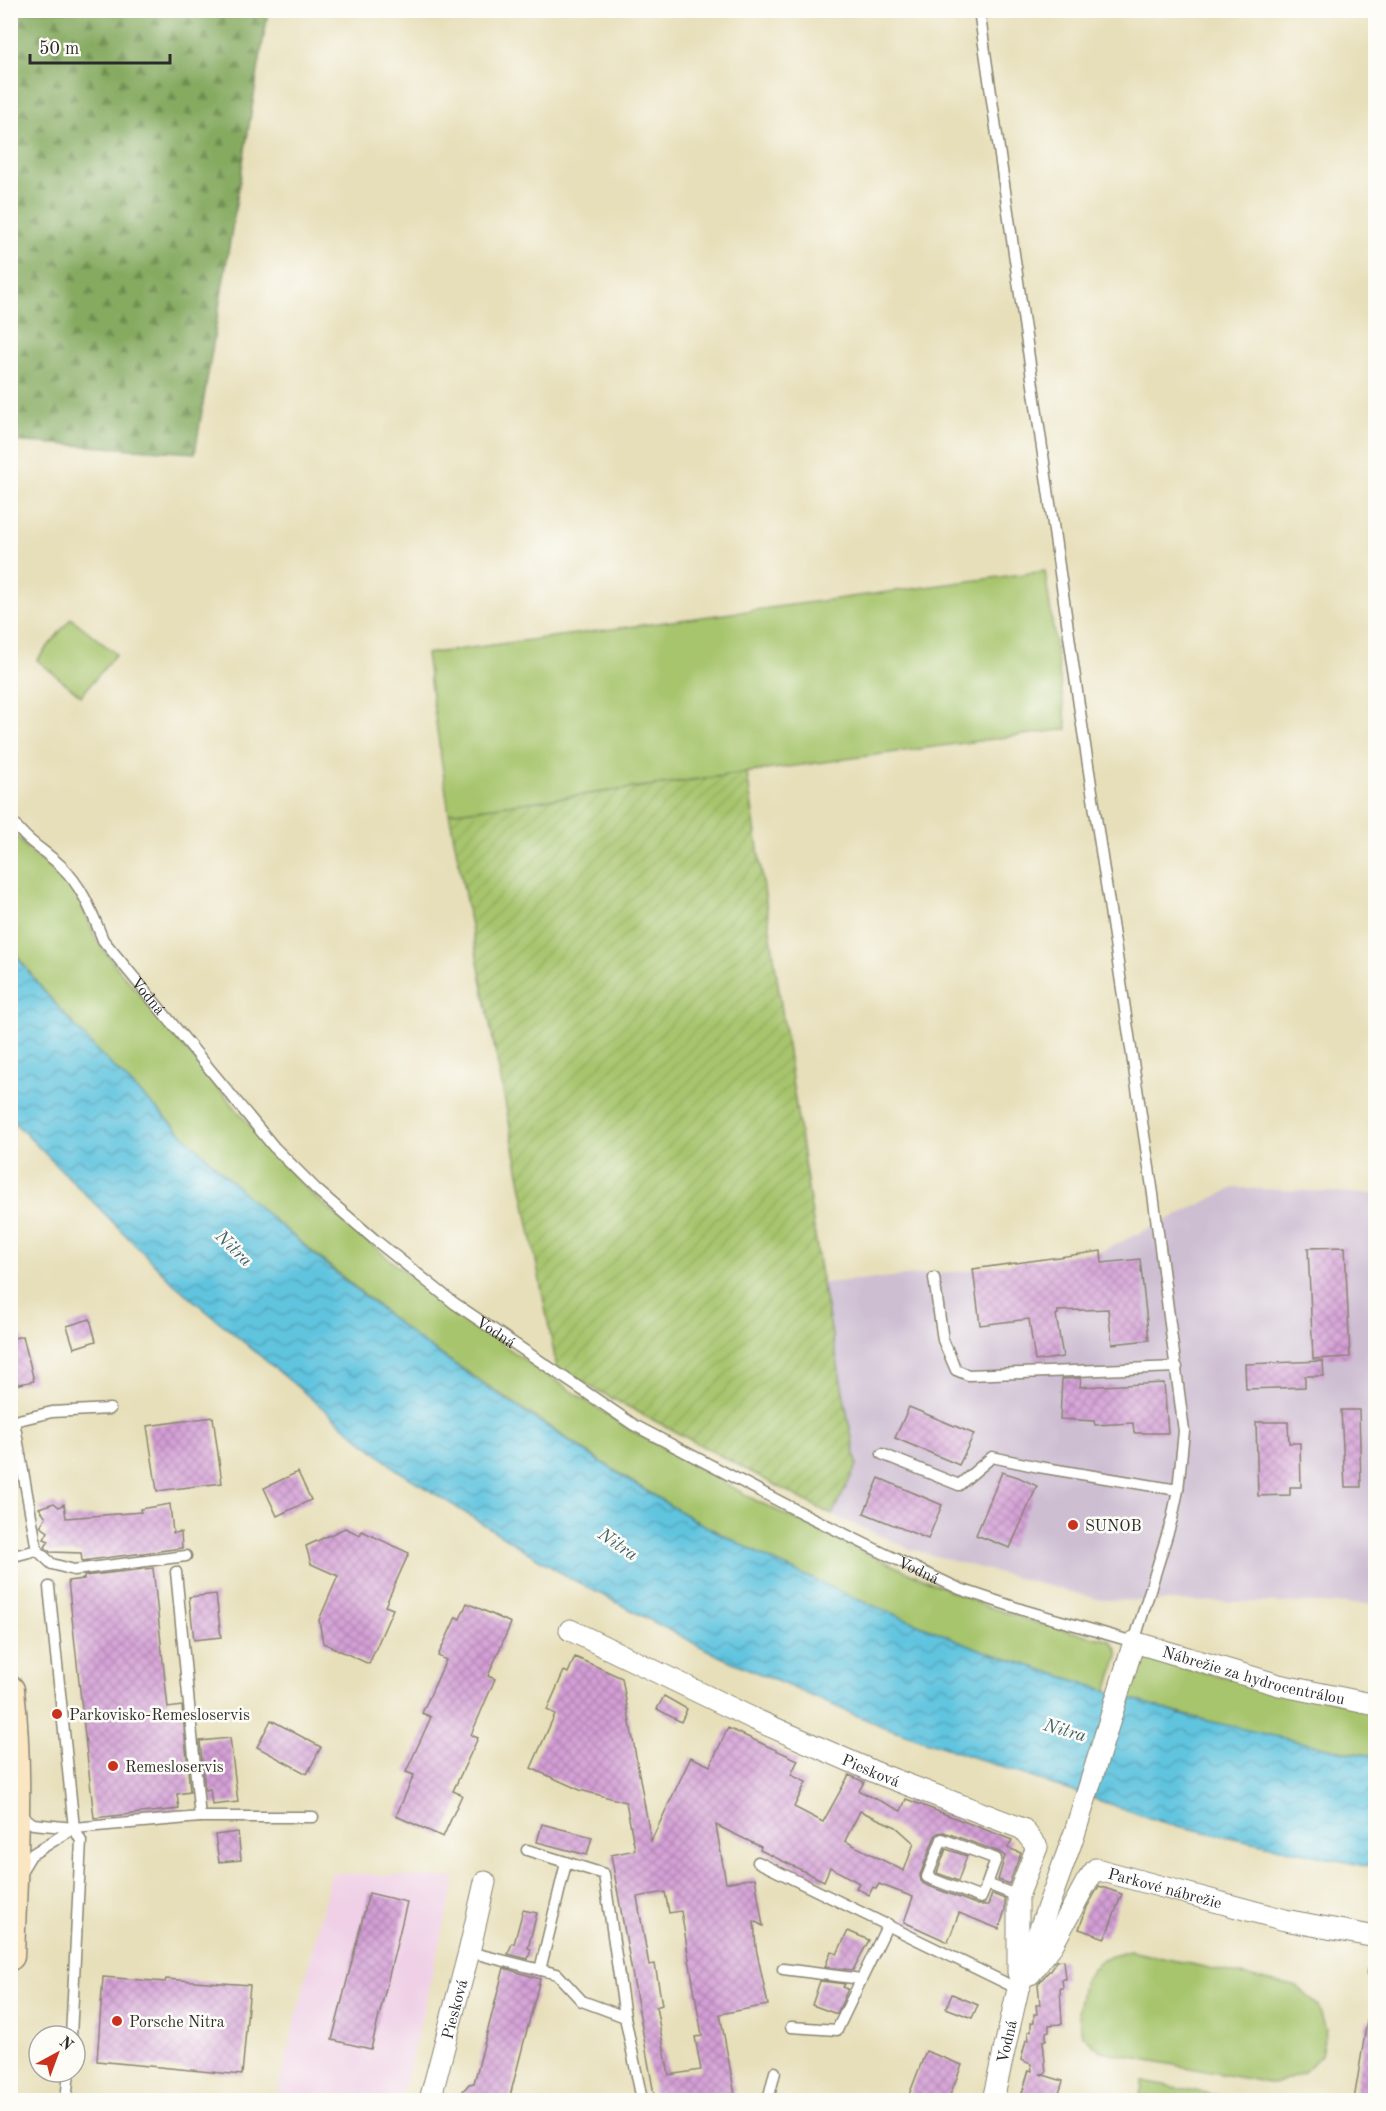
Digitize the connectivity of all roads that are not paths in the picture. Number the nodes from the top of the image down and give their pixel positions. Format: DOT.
graph roads {
  1 [pos="979,10"];
  2 [pos="10,818"];
  3 [pos="934,1278"];
  4 [pos="1177,1367"];
  5 [pos="110,1409"];
  6 [pos="12,1422"];
  7 [pos="882,1454"];
  8 [pos="1178,1490"];
  9 [pos="37,1550"];
  10 [pos="186,1556"];
  11 [pos="10,1557"];
  12 [pos="176,1572"];
  13 [pos="49,1587"];
  14 [pos="570,1630"];
  15 [pos="1134,1642"];
  16 [pos="10,1690"];
  17 [pos="1376,1705"];
  18 [pos="14,1809"];
  19 [pos="201,1817"];
  20 [pos="313,1817"];
  21 [pos="74,1828"];
  22 [pos="527,1850"];
  23 [pos="758,1862"];
  24 [pos="566,1863"];
  25 [pos="485,1882"];
  26 [pos="987,1884"];
  27 [pos="11,1887"];
  28 [pos="1018,1896"];
  29 [pos="888,1923"];
  30 [pos="1376,1937"];
  31 [pos="469,1952"];
  32 [pos="10,1956"];
  33 [pos="783,1969"];
  34 [pos="540,1970"];
  35 [pos="861,1979"];
  36 [pos="1018,1989"];
  37 [pos="625,2017"];
  38 [pos="72,2024"];
  39 [pos="791,2027"];
  40 [pos="775,2072"];
  41 [pos="68,2084"];
  42 [pos="66,2100"];
  43 [pos="430,2100"];
  44 [pos="642,2100"];
  45 [pos="768,2100"];
  46 [pos="993,2100"];
  1 -- 4 [label="lane, Vodná"];
  2 -- 15 [label="lane, Vodná"];
  3 -- 4 [label="lane"];
  4 -- 8 [label="lane, Vodná"];
  5 -- 6 [label="lane"];
  6 -- 9 [label="lane"];
  7 -- 8 [label="lane"];
  8 -- 15 [label="lane, Vodná"];
  9 -- 10 [label="lane"];
  9 -- 11 [label="lane"];
  12 -- 19 [label="lane"];
  13 -- 21 [label="lane"];
  14 -- 28 [label="street, Piesková"];
  15 -- 17 [label="street, Nábrežie za hydrocentrálou"];
  15 -- 36 [label="street, Vodná"];
  16 -- 18 [label="main road"];
  18 -- 21 [label="lane"];
  18 -- 27 [label="main road"];
  19 -- 20 [label="lane"];
  19 -- 21 [label="lane"];
  21 -- 27 [label="lane"];
  21 -- 38 [label="lane"];
  22 -- 24 [label="lane"];
  23 -- 29 [label="lane"];
  24 -- 34 [label="lane"];
  24 -- 37 [label="lane"];
  25 -- 31 [label="street, Piesková"];
  26 -- 26 [label="lane"];
  26 -- 28 [label="lane"];
  27 -- 32 [label="main road"];
  28 -- 36 [label="street, Piesková"];
  29 -- 35 [label="lane"];
  29 -- 36 [label="lane"];
  30 -- 36 [label="street, Parkové nábrežie"];
  31 -- 34 [label="lane"];
  31 -- 43 [label="street, Piesková"];
  33 -- 35 [label="lane"];
  34 -- 37 [label="lane"];
  35 -- 39 [label="lane"];
  36 -- 46 [label="street, Vodná"];
  37 -- 44 [label="lane"];
  40 -- 45 [label="lane"];
  41 -- 42 [label="lane"];
}
